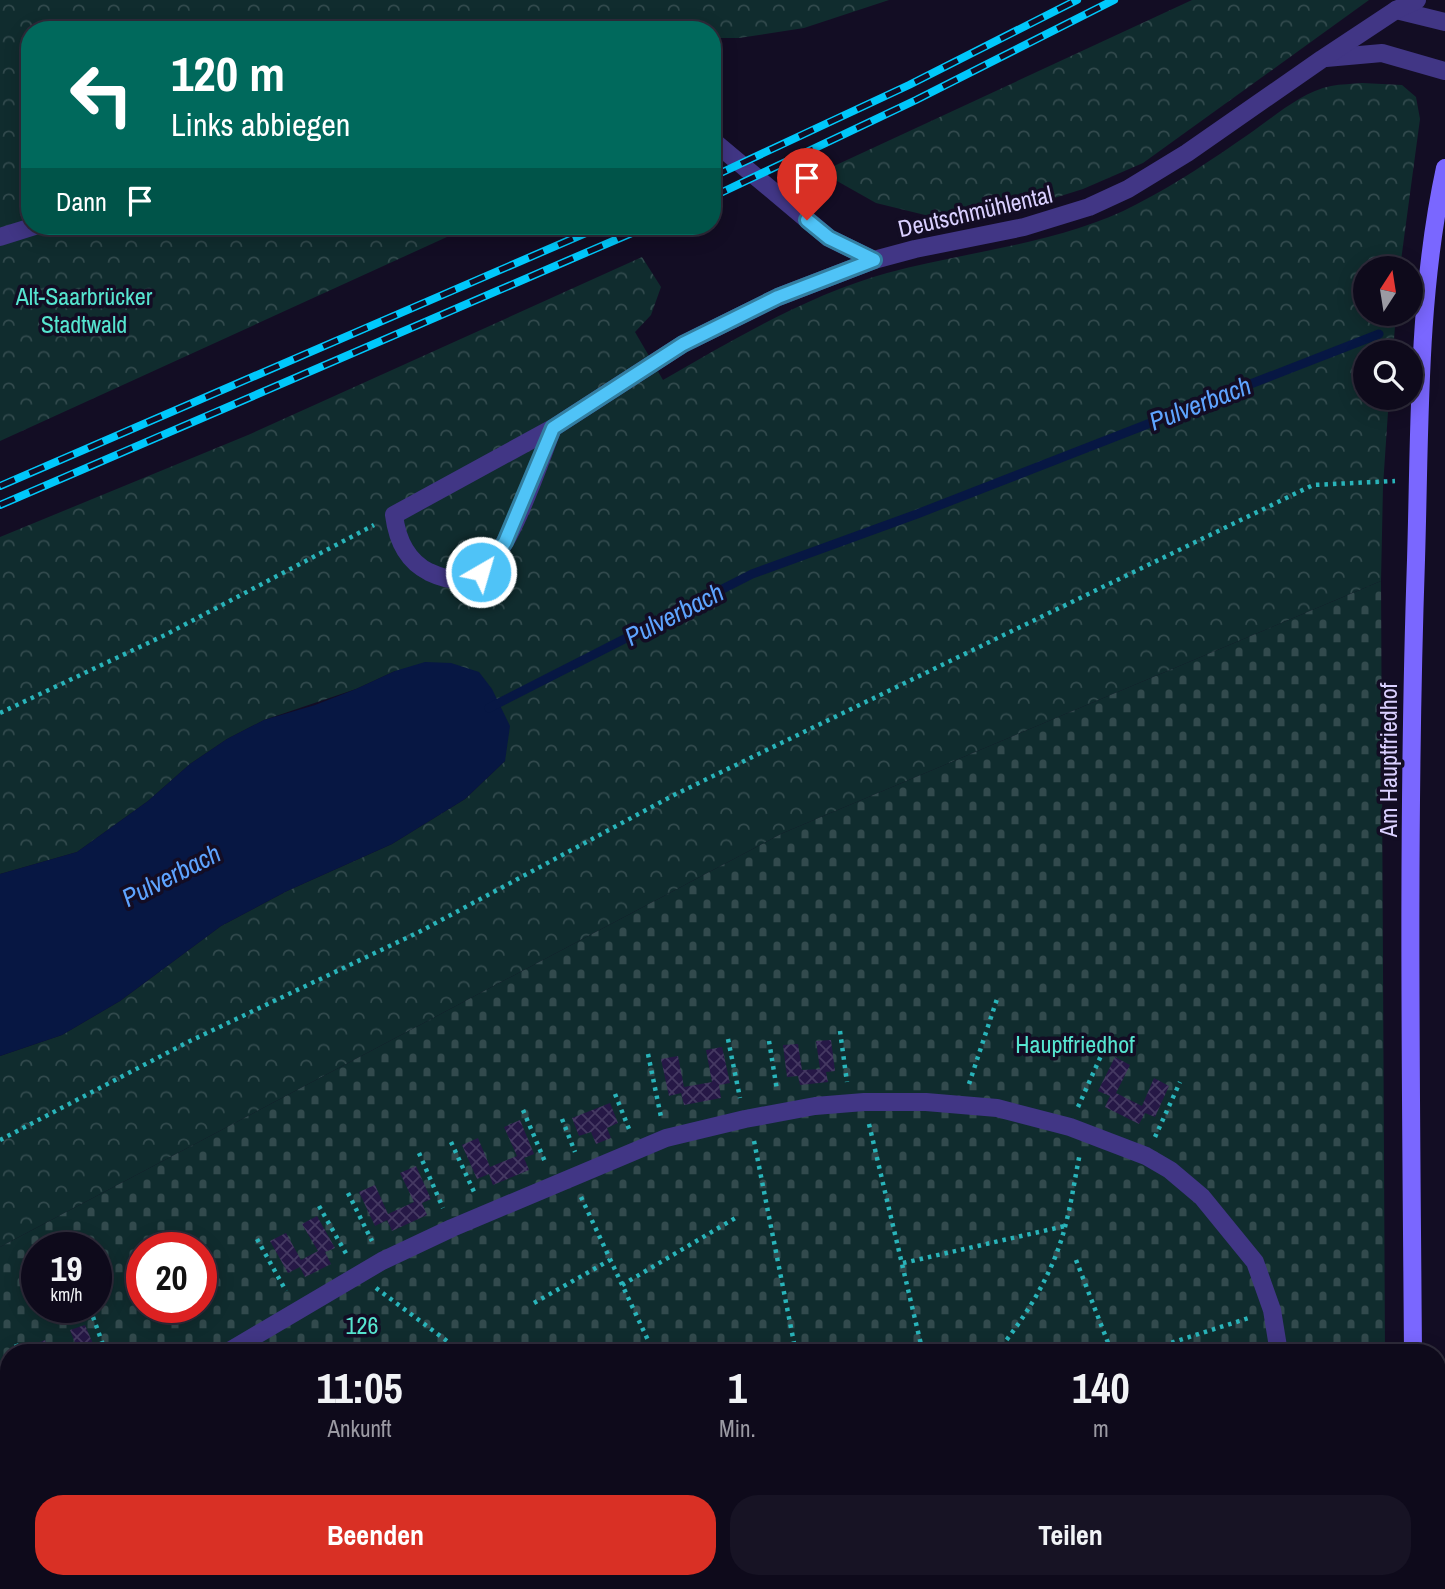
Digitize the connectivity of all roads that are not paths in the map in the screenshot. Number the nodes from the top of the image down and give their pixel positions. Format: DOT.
graph roads {
  1 [pos="1417,0"];
  2 [pos="1396,10"];
  3 [pos="1445,22"];
  4 [pos="1322,59"];
  5 [pos="1445,71"];
  6 [pos="721,147"];
  7 [pos="1445,169"];
  8 [pos="21,230"];
  9 [pos="0,237"];
  10 [pos="874,260"];
  11 [pos="553,428"];
  12 [pos="241,1344"];
  13 [pos="1278,1344"];
  14 [pos="1413,1344"];
  1 -- 2 [label="lane, Deutschmühlental"];
  2 -- 3 [label="lane"];
  2 -- 4 [label="lane, Deutschmühlental"];
  4 -- 5 [label="lane, Deutschmühlental"];
  4 -- 10 [label="lane, Deutschmühlental"];
  6 -- 10 [label="lane"];
  7 -- 14 [label="main road, Am Hauptfriedhof"];
  8 -- 9 [label="lane"];
  10 -- 11 [label="lane, Deutschmühlental"];
  11 -- 11 [label="lane, Deutschmühlental"];
  12 -- 13 [label="lane"];
}
